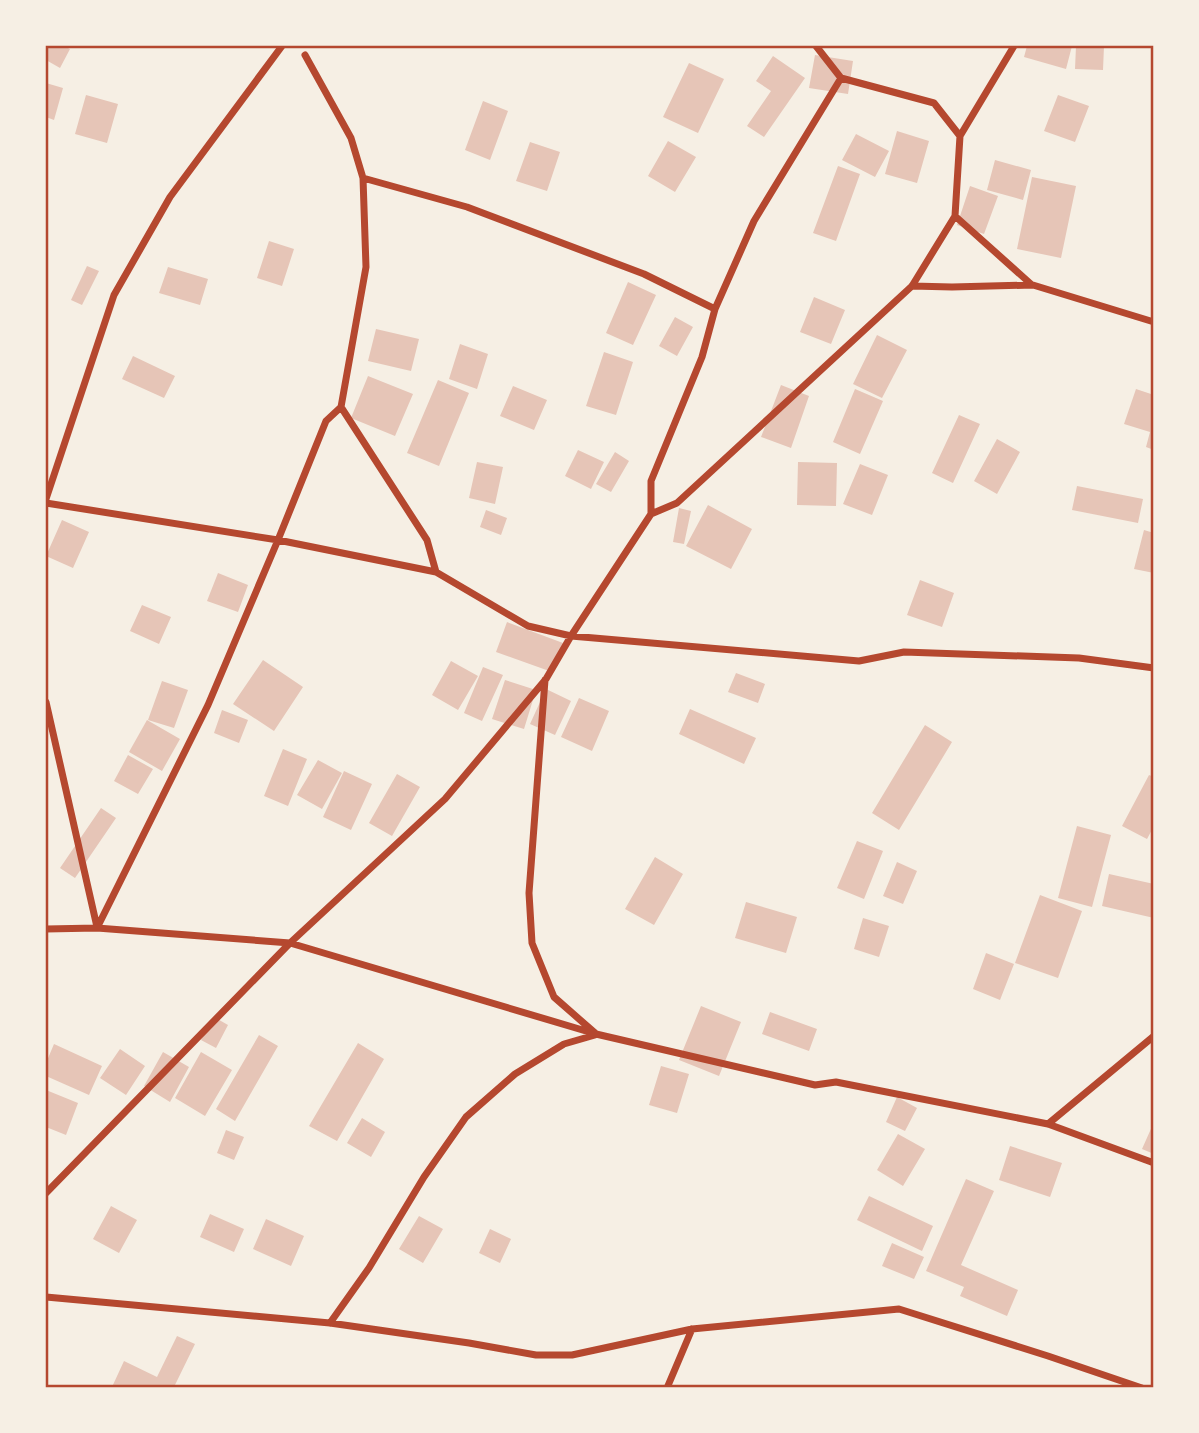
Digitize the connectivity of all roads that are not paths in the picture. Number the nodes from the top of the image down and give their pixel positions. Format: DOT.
graph roads {
  1 [pos="282,46"];
  2 [pos="816,46"];
  3 [pos="1014,46"];
  4 [pos="305,55"];
  5 [pos="841,78"];
  6 [pos="960,136"];
  7 [pos="363,178"];
  8 [pos="955,216"];
  9 [pos="1033,285"];
  10 [pos="912,286"];
  11 [pos="715,309"];
  12 [pos="1153,322"];
  13 [pos="341,407"];
  14 [pos="46,501"];
  15 [pos="651,514"];
  16 [pos="278,540"];
  17 [pos="436,572"];
  18 [pos="571,636"];
  19 [pos="1153,668"];
  20 [pos="545,679"];
  21 [pos="46,702"];
  22 [pos="97,928"];
  23 [pos="46,929"];
  24 [pos="290,943"];
  25 [pos="596,1034"];
  26 [pos="1153,1036"];
  27 [pos="1048,1124"];
  28 [pos="1153,1163"];
  29 [pos="46,1193"];
  30 [pos="46,1297"];
  31 [pos="330,1323"];
  32 [pos="692,1329"];
  33 [pos="667,1388"];
  34 [pos="1142,1388"];
  1 -- 14 [label="street"];
  2 -- 5 [label="street"];
  3 -- 6 [label="street"];
  4 -- 7 [label="street"];
  5 -- 6 [label="street"];
  5 -- 11 [label="street"];
  6 -- 8 [label="street"];
  7 -- 11 [label="street"];
  7 -- 13 [label="street"];
  8 -- 9 [label="street"];
  8 -- 10 [label="street"];
  9 -- 10 [label="street"];
  9 -- 12 [label="street"];
  10 -- 15 [label="street"];
  11 -- 15 [label="street"];
  13 -- 16 [label="street"];
  13 -- 17 [label="street"];
  14 -- 16 [label="street"];
  15 -- 18 [label="street"];
  16 -- 17 [label="street"];
  16 -- 22 [label="street"];
  17 -- 18 [label="street"];
  18 -- 19 [label="street"];
  18 -- 20 [label="street"];
  20 -- 24 [label="street"];
  20 -- 25 [label="street"];
  21 -- 22 [label="street"];
  22 -- 23 [label="street"];
  22 -- 24 [label="street"];
  24 -- 25 [label="street"];
  24 -- 29 [label="street"];
  25 -- 27 [label="street"];
  25 -- 31 [label="street"];
  26 -- 27 [label="street"];
  27 -- 28 [label="street"];
  30 -- 31 [label="street"];
  31 -- 32 [label="street"];
  32 -- 33 [label="street"];
  32 -- 34 [label="street"];
}
